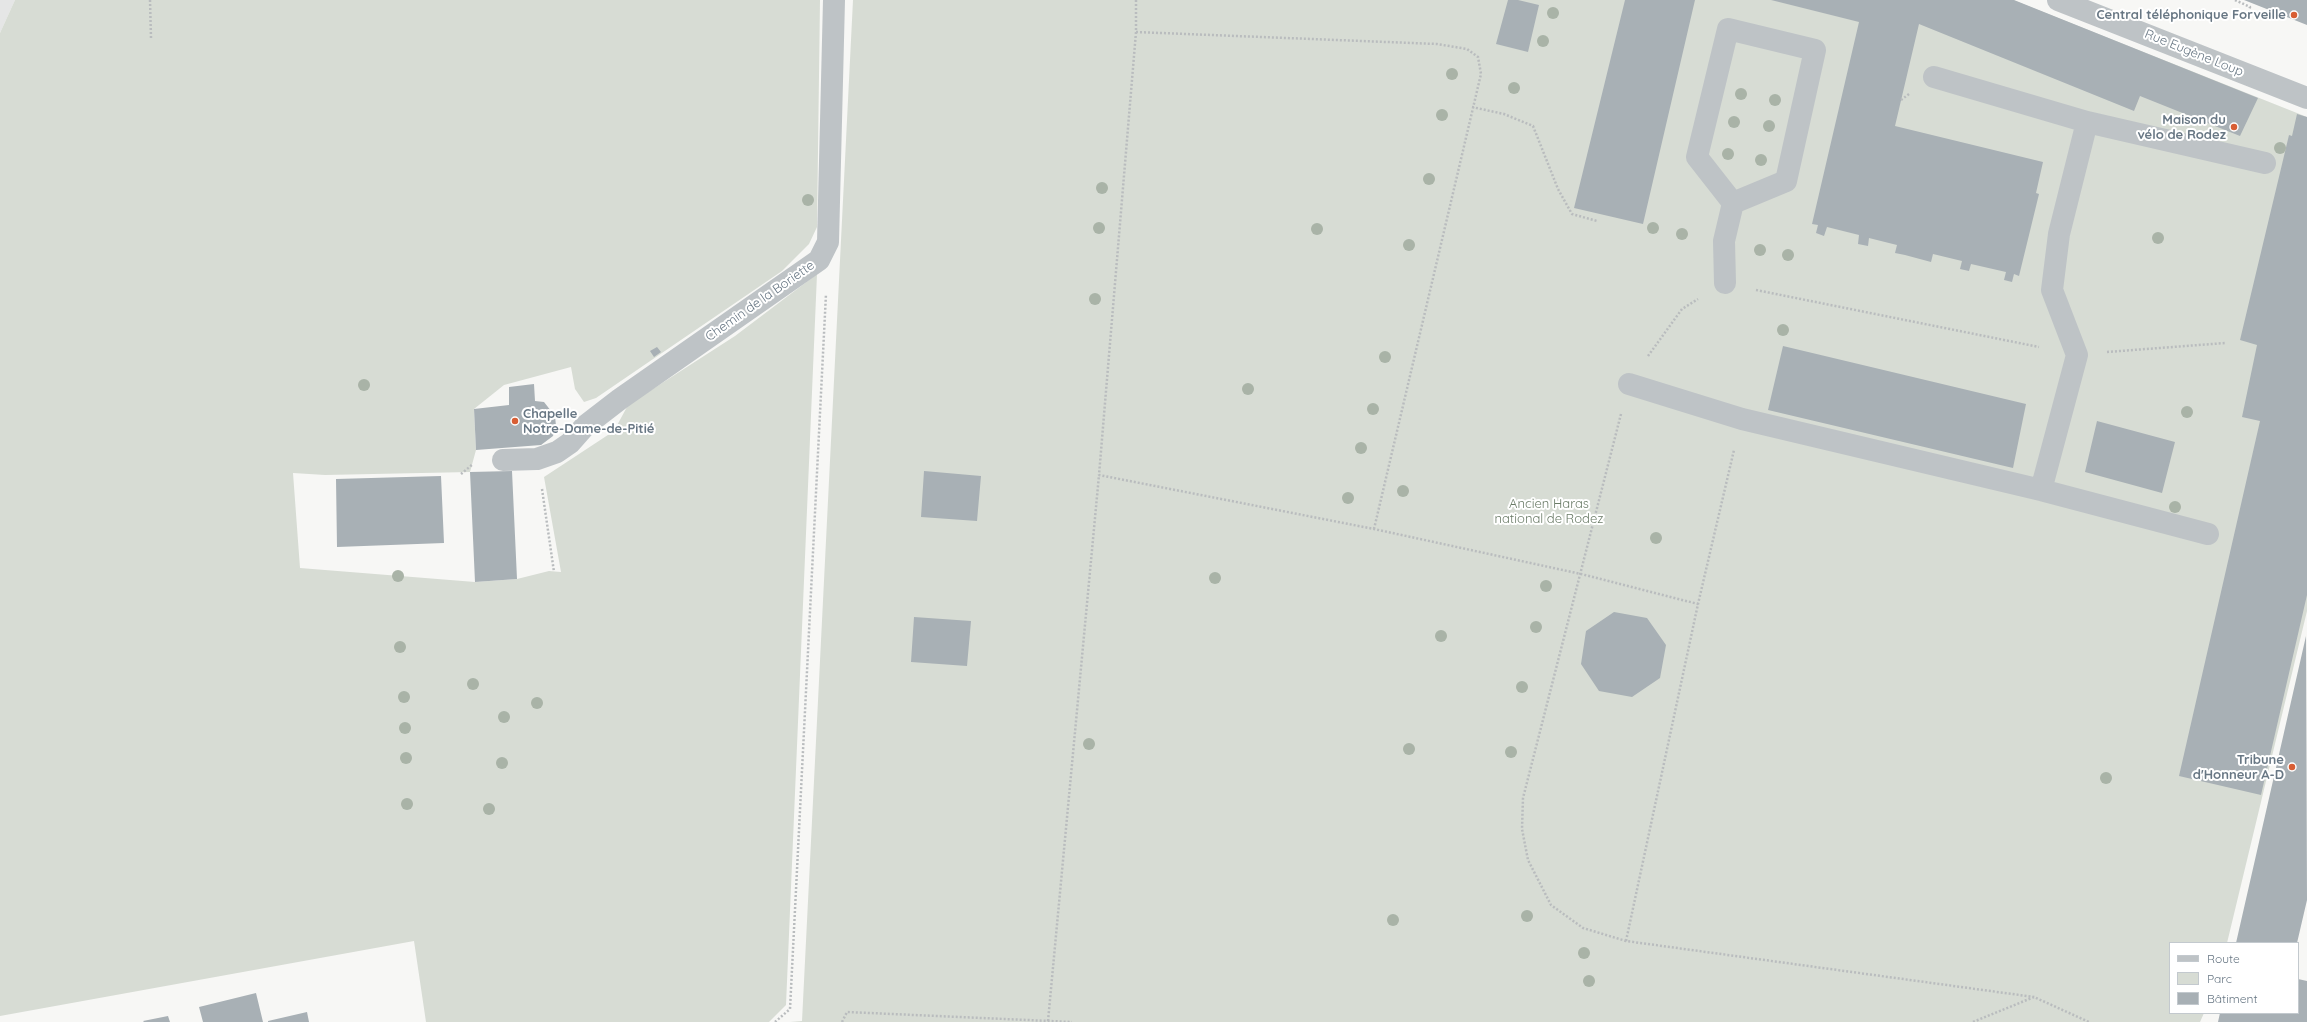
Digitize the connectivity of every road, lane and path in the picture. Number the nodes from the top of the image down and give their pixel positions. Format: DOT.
graph roads {
  1 [pos="150,0"];
  2 [pos="834,0"];
  3 [pos="1136,0"];
  4 [pos="2058,0"];
  5 [pos="2235,0"];
  6 [pos="2104,8"];
  7 [pos="2248,15"];
  8 [pos="1136,32"];
  9 [pos="151,38"];
  10 [pos="1934,78"];
  11 [pos="2307,98"];
  12 [pos="1472,107"];
  13 [pos="2086,122"];
  14 [pos="2265,163"];
  15 [pos="1733,203"];
  16 [pos="1597,220"];
  17 [pos="828,242"];
  18 [pos="1725,283"];
  19 [pos="2225,343"];
  20 [pos="2077,355"];
  21 [pos="1629,384"];
  22 [pos="1742,419"];
  23 [pos="537,459"];
  24 [pos="503,460"];
  25 [pos="1099,475"];
  26 [pos="2041,490"];
  27 [pos="1374,529"];
  28 [pos="2208,534"];
  29 [pos="554,572"];
  30 [pos="1581,574"];
  31 [pos="1698,604"];
  32 [pos="1626,941"];
  33 [pos="2034,997"];
  34 [pos="1048,1021"];
  35 [pos="775,1022"];
  36 [pos="842,1022"];
  37 [pos="1072,1022"];
  38 [pos="1973,1022"];
  39 [pos="2089,1022"];
  1 -- 9 [label="path"];
  2 -- 17 [label="street, Chemin de la Boriette"];
  3 -- 8 [label="path"];
  4 -- 6 [label="street, Rue Eugène Loup"];
  5 -- 7 [label="path"];
  6 -- 11 [label="street, Rue Eugène Loup"];
  8 -- 12 [label="path"];
  8 -- 25 [label="path"];
  10 -- 13 [label="street"];
  12 -- 16 [label="path"];
  12 -- 27 [label="path"];
  13 -- 14 [label="street"];
  13 -- 20 [label="street"];
  15 -- 15 [label="street"];
  15 -- 18 [label="street"];
  17 -- 23 [label="street, Chemin de la Boriette"];
  17 -- 35 [label="path"];
  18 -- 20 [label="path"];
  18 -- 21 [label="path"];
  19 -- 20 [label="path"];
  20 -- 26 [label="street"];
  21 -- 22 [label="street"];
  21 -- 30 [label="path"];
  22 -- 26 [label="street"];
  22 -- 31 [label="path"];
  23 -- 24 [label="street, Chemin de la Boriette"];
  23 -- 29 [label="path"];
  25 -- 27 [label="path"];
  25 -- 34 [label="path"];
  26 -- 28 [label="street"];
  27 -- 30 [label="path"];
  30 -- 31 [label="path"];
  30 -- 32 [label="path"];
  31 -- 32 [label="path"];
  32 -- 33 [label="path"];
  33 -- 38 [label="path"];
  33 -- 39 [label="path"];
  34 -- 36 [label="path"];
  34 -- 37 [label="path"];
}
